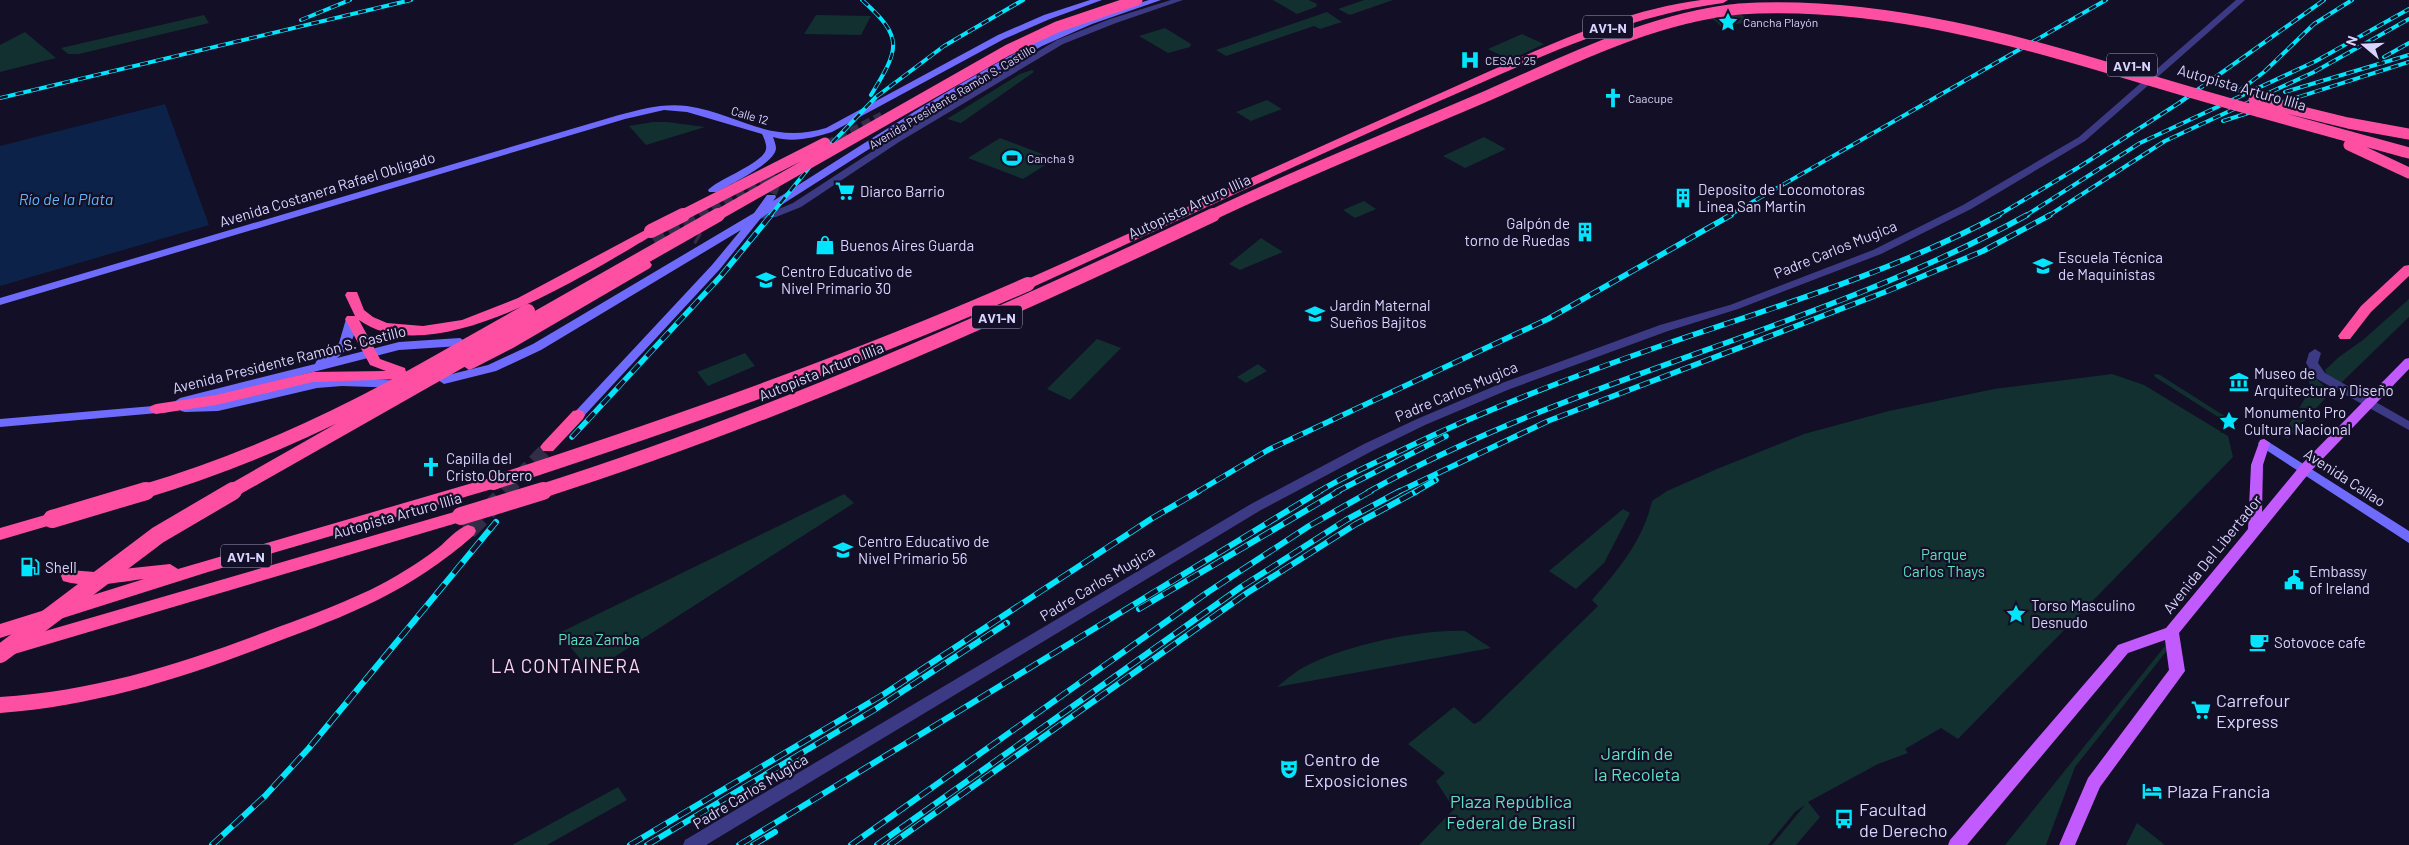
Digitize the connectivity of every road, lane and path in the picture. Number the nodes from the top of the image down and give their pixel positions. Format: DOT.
graph roads {
  1 [pos="1098,0"];
  2 [pos="1117,0"];
  3 [pos="1137,0"];
  4 [pos="1157,0"];
  5 [pos="1179,0"];
  6 [pos="1723,0"];
  7 [pos="2240,0"];
  8 [pos="1979,22"];
  9 [pos="927,95"];
  10 [pos="2246,103"];
  11 [pos="664,107"];
  12 [pos="918,114"];
  13 [pos="829,130"];
  14 [pos="767,133"];
  15 [pos="2409,134"];
  16 [pos="842,135"];
  17 [pos="896,140"];
  18 [pos="2409,142"];
  19 [pos="2409,153"];
  20 [pos="2409,173"];
  21 [pos="730,184"];
  22 [pos="770,197"];
  23 [pos="758,216"];
  24 [pos="725,236"];
  25 [pos="699,239"];
  26 [pos="2409,269"];
  27 [pos="352,295"];
  28 [pos="0,302"];
  29 [pos="352,319"];
  30 [pos="2344,336"];
  31 [pos="460,342"];
  32 [pos="369,354"];
  33 [pos="2315,354"];
  34 [pos="2409,362"];
  35 [pos="469,365"];
  36 [pos="304,371"];
  37 [pos="444,380"];
  38 [pos="2369,404"];
  39 [pos="156,409"];
  40 [pos="578,415"];
  41 [pos="0,423"];
  42 [pos="2409,426"];
  43 [pos="548,447"];
  44 [pos="2304,469"];
  45 [pos="464,524"];
  46 [pos="2255,529"];
  47 [pos="0,534"];
  48 [pos="2409,538"];
  49 [pos="206,566"];
  50 [pos="69,576"];
  51 [pos="0,631"];
  52 [pos="2171,632"];
  53 [pos="0,652"];
  54 [pos="0,705"];
  55 [pos="691,845"];
  56 [pos="1956,845"];
  57 [pos="2067,845"];
  1 -- 13 [label="main road, Avenida Presidente Ramón S. Castillo"];
  2 -- 16 [label="highway"];
  3 -- 9 [label="highway, bridge"];
  4 -- 12 [label="main road, Avenida Presidente Ramón S. Castillo"];
  5 -- 17 [label="street, Avenida Presidente Ramón S. Castillo"];
  6 -- 49 [label="highway, Autopista Arturo Illia / AV1-N, bridge"];
  7 -- 55 [label="street, Padre Carlos Mugica"];
  8 -- 10 [label="highway, Autopista Arturo Illia / AV1-N"];
  9 -- 35 [label="highway, bridge"];
  9 -- 53 [label="highway, bridge"];
  10 -- 15 [label="highway, bridge"];
  10 -- 18 [label="highway, Autopista Arturo Illia / AV1-N, bridge"];
  10 -- 19 [label="highway, Autopista Arturo Illia / AV1-N, bridge"];
  10 -- 20 [label="highway, bridge"];
  10 -- 45 [label="highway, Autopista Arturo Illia / AV1-N, bridge"];
  11 -- 14 [label="main road, Calle 12"];
  11 -- 28 [label="main road, Avenida Costanera Rafael Obligado"];
  12 -- 17 [label="main road"];
  12 -- 23 [label="main road, Avenida Presidente Ramón S. Castillo"];
  13 -- 14 [label="main road, Calle 12"];
  14 -- 21 [label="main road"];
  16 -- 27 [label="highway, bridge"];
  16 -- 47 [label="highway, bridge"];
  17 -- 23 [label="street, Avenida Presidente Ramón S. Castillo"];
  22 -- 23 [label="main road"];
  23 -- 24 [label="main road, Avenida Presidente Ramón S. Castillo"];
  23 -- 40 [label="main road"];
  24 -- 25 [label="main road"];
  24 -- 37 [label="main road, Avenida Presidente Ramón S. Castillo"];
  26 -- 30 [label="highway"];
  29 -- 32 [label="highway"];
  29 -- 36 [label="main road"];
  31 -- 32 [label="main road, Avenida Presidente Ramón S. Castillo"];
  32 -- 36 [label="main road, Avenida Presidente Ramón S. Castillo"];
  32 -- 39 [label="highway"];
  33 -- 38 [label="street"];
  34 -- 38 [label="main road, Avenida Del Libertador"];
  36 -- 39 [label="main road, Avenida Presidente Ramón S. Castillo"];
  38 -- 42 [label="street"];
  38 -- 44 [label="main road, Avenida Del Libertador"];
  39 -- 41 [label="main road, Avenida Presidente Ramón S. Castillo"];
  40 -- 43 [label="highway"];
  44 -- 46 [label="main road, Avenida Del Libertador"];
  44 -- 46 [label="main road, Avenida Callao"];
  44 -- 48 [label="main road, Avenida Callao"];
  45 -- 53 [label="highway, Autopista Arturo Illia / AV1-N"];
  45 -- 54 [label="highway"];
  46 -- 52 [label="main road, Avenida Del Libertador"];
  49 -- 50 [label="highway"];
  49 -- 51 [label="highway, Autopista Arturo Illia / AV1-N"];
  52 -- 56 [label="main road"];
  52 -- 57 [label="main road, Avenida Del Libertador"];
}
